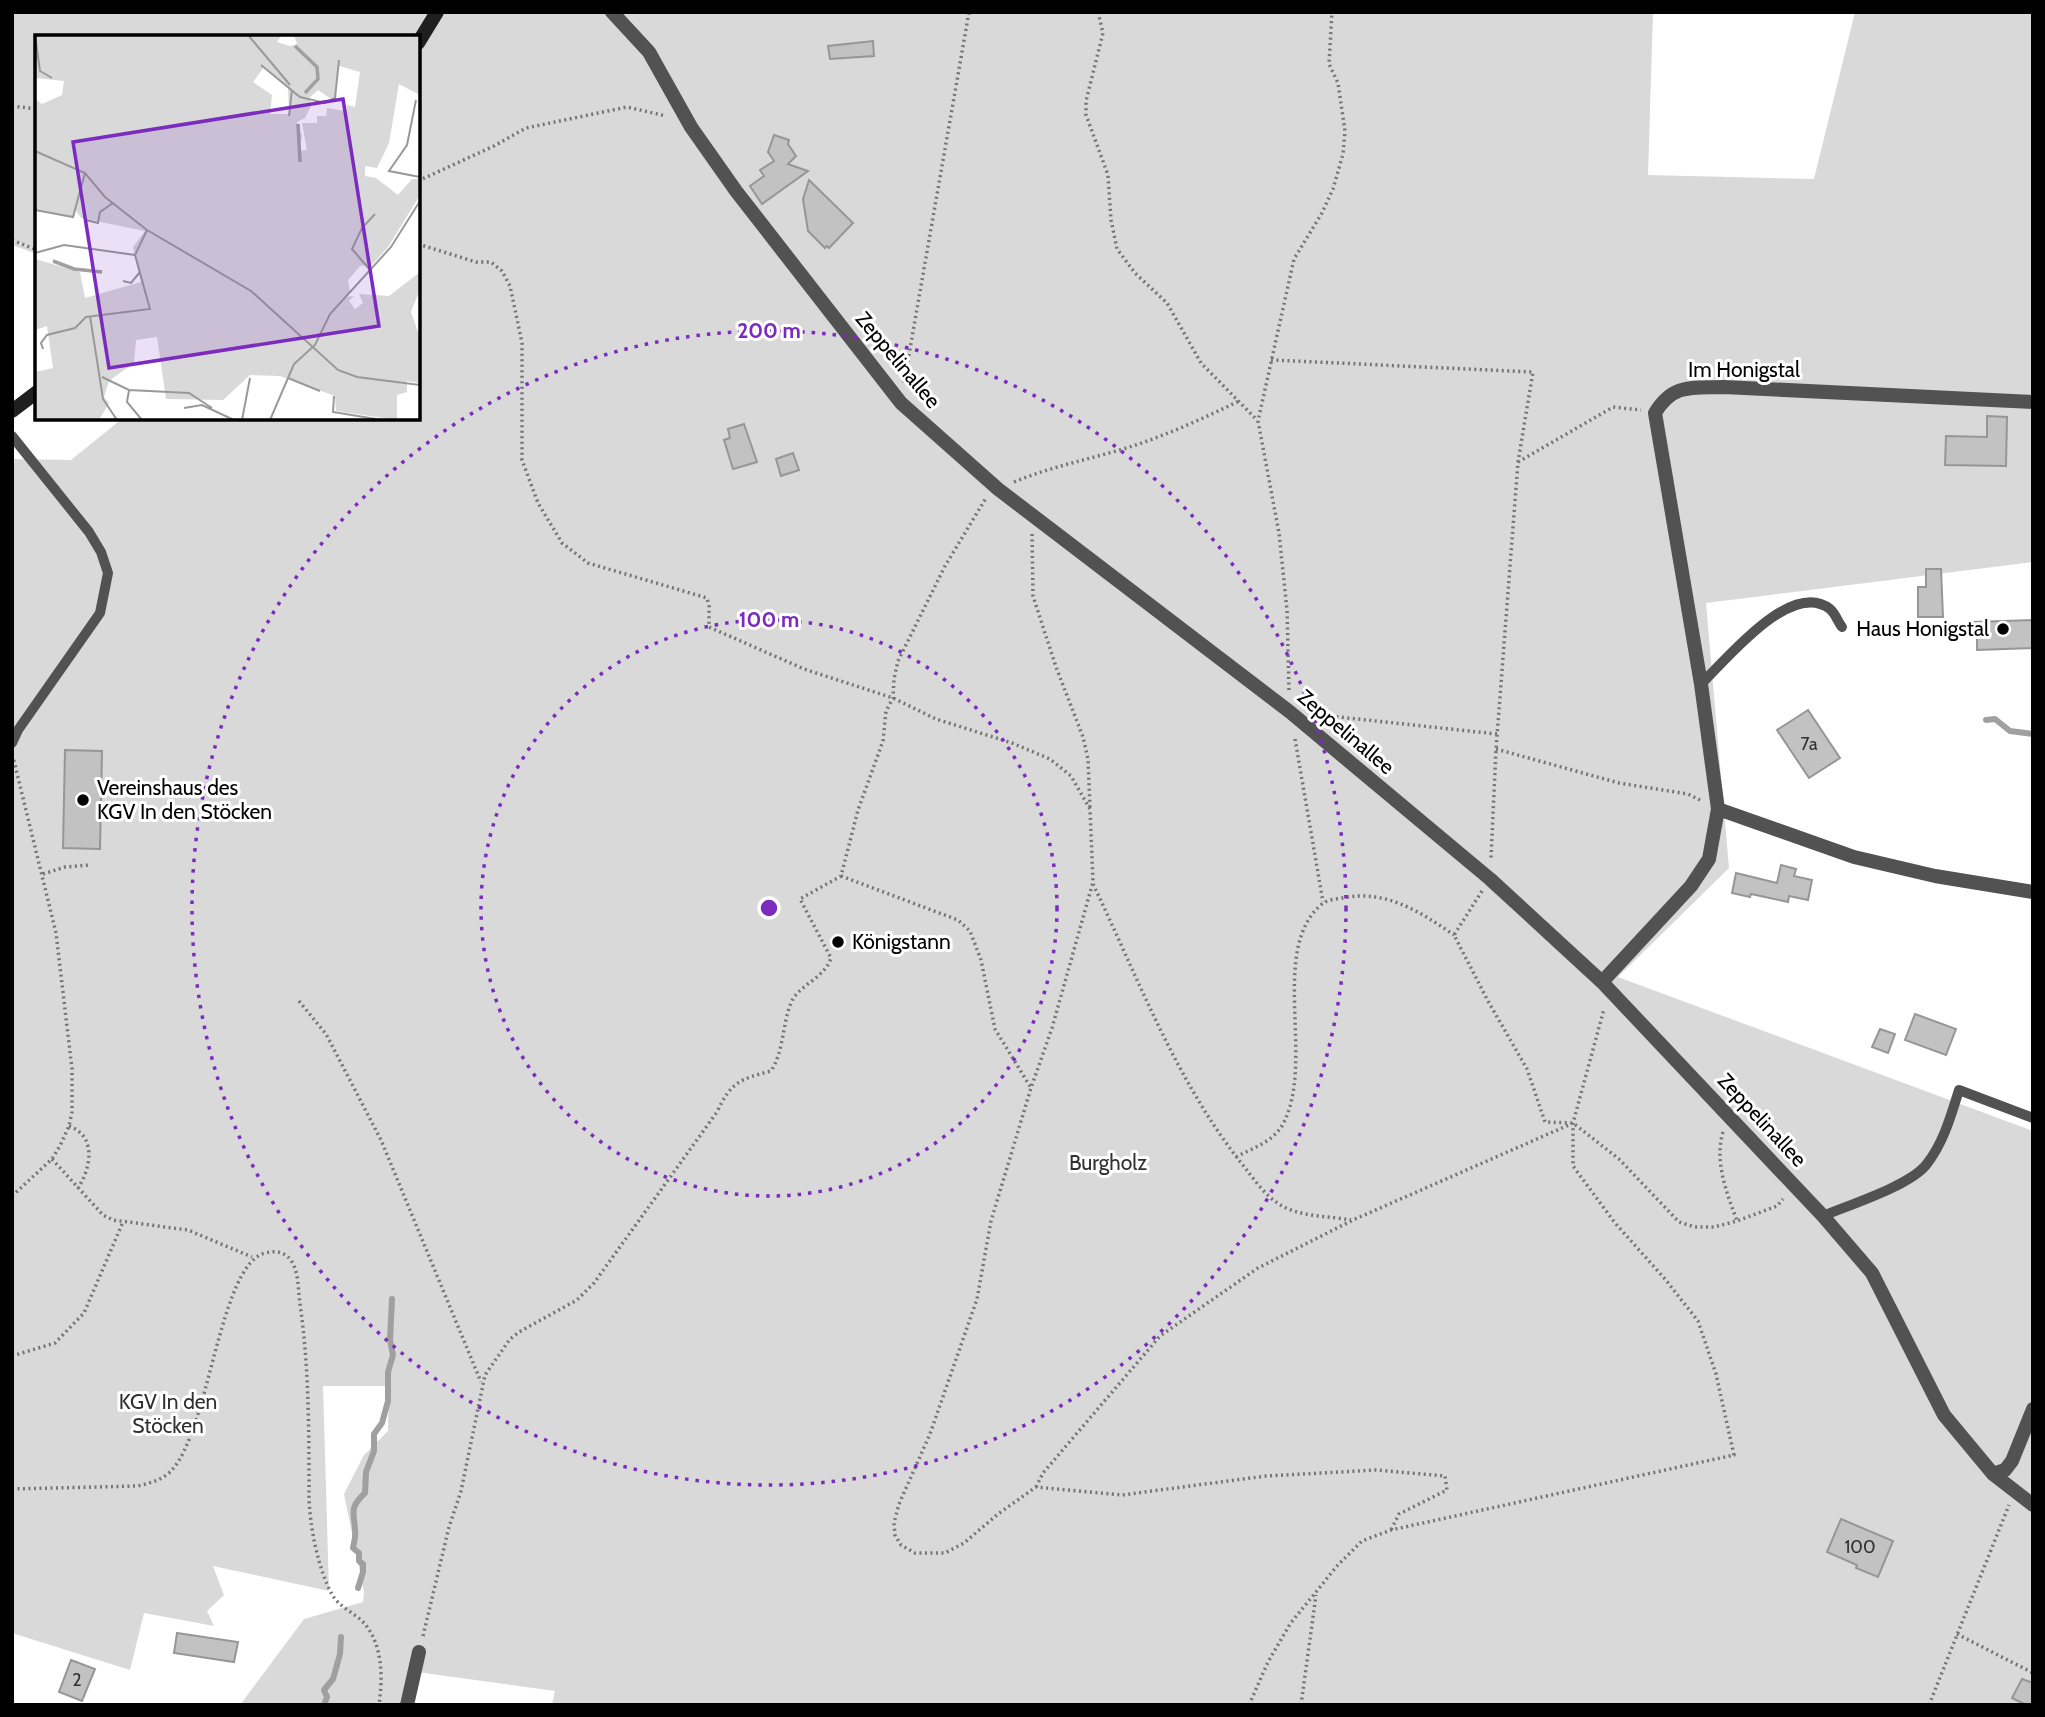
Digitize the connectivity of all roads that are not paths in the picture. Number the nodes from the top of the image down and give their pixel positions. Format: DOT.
graph roads {
  1 [pos="437,12"];
  2 [pos="612,12"];
  3 [pos="420,40"];
  4 [pos="35,394"];
  5 [pos="2033,401"];
  6 [pos="12,411"];
  7 [pos="12,436"];
  8 [pos="1842,628"];
  9 [pos="1701,684"];
  10 [pos="12,743"];
  11 [pos="1718,809"];
  12 [pos="2033,892"];
  13 [pos="1602,982"];
  14 [pos="2033,1118"];
  15 [pos="1823,1216"];
  16 [pos="2033,1409"];
  17 [pos="1993,1474"];
  18 [pos="2033,1506"];
  19 [pos="419,1652"];
  20 [pos="407,1705"];
  1 -- 3 [label="street"];
  2 -- 13 [label="street, Zeppelinallee"];
  4 -- 6 [label="street"];
  5 -- 9 [label="street, Im Honigstal"];
  7 -- 10 [label="lane"];
  8 -- 9 [label="lane"];
  9 -- 11 [label="street"];
  11 -- 12 [label="street"];
  11 -- 13 [label="street"];
  13 -- 15 [label="street, Zeppelinallee"];
  14 -- 15 [label="lane"];
  15 -- 17 [label="street, Zeppelinallee"];
  16 -- 17 [label="street"];
  17 -- 18 [label="street, Zeppelinallee"];
  19 -- 20 [label="street"];
}
